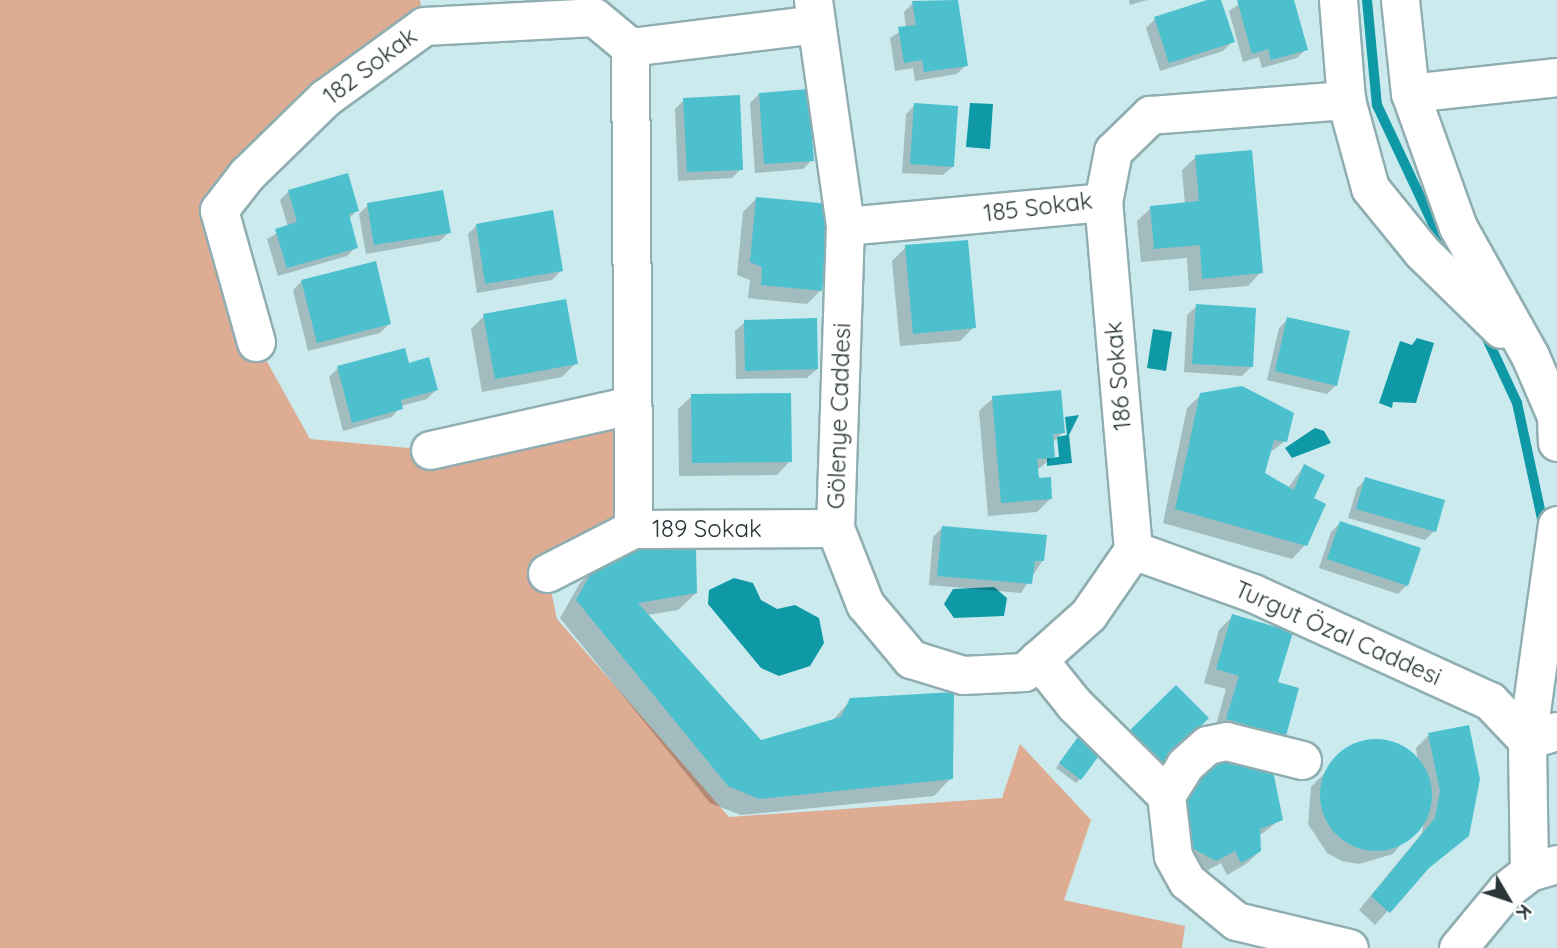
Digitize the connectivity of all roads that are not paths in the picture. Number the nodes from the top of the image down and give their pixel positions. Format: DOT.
graph roads {
  1 [pos="1338,0"];
  2 [pos="1400,0"];
  3 [pos="814,12"];
  4 [pos="630,47"];
  5 [pos="1557,77"];
  6 [pos="1410,93"];
  7 [pos="1346,100"];
  8 [pos="1103,202"];
  9 [pos="845,226"];
  10 [pos="257,342"];
  11 [pos="1530,356"];
  12 [pos="632,405"];
  13 [pos="1557,442"];
  14 [pos="430,450"];
  15 [pos="1557,525"];
  16 [pos="835,528"];
  17 [pos="633,529"];
  18 [pos="1133,551"];
  19 [pos="547,572"];
  20 [pos="1038,659"];
  21 [pos="1542,736"];
  22 [pos="1302,760"];
  23 [pos="1166,795"];
  24 [pos="1545,867"];
  25 [pos="1349,948"];
  26 [pos="1458,948"];
  1 -- 7 [label="street"];
  2 -- 6 [label="street"];
  3 -- 4 [label="street"];
  3 -- 9 [label="street, Gölenye Caddesi"];
  4 -- 10 [label="street, 182 Sokak"];
  4 -- 12 [label="street"];
  5 -- 6 [label="street"];
  6 -- 11 [label="street"];
  7 -- 8 [label="street, 185 Sokak"];
  7 -- 11 [label="street"];
  8 -- 9 [label="street, 185 Sokak"];
  8 -- 18 [label="street, 186 Sokak"];
  9 -- 16 [label="street, Gölenye Caddesi"];
  11 -- 13 [label="street"];
  12 -- 14 [label="street"];
  12 -- 17 [label="street"];
  15 -- 21 [label="street"];
  16 -- 17 [label="street, 189 Sokak"];
  16 -- 20 [label="street, Gölenye Caddesi"];
  17 -- 19 [label="street, 189 Sokak"];
  18 -- 20 [label="street, Gölenye Caddesi"];
  18 -- 21 [label="street, Turgut Özal Caddesi"];
  20 -- 23 [label="street"];
  21 -- 24 [label="street"];
  22 -- 23 [label="street"];
  23 -- 25 [label="street"];
  24 -- 26 [label="street"];
}
